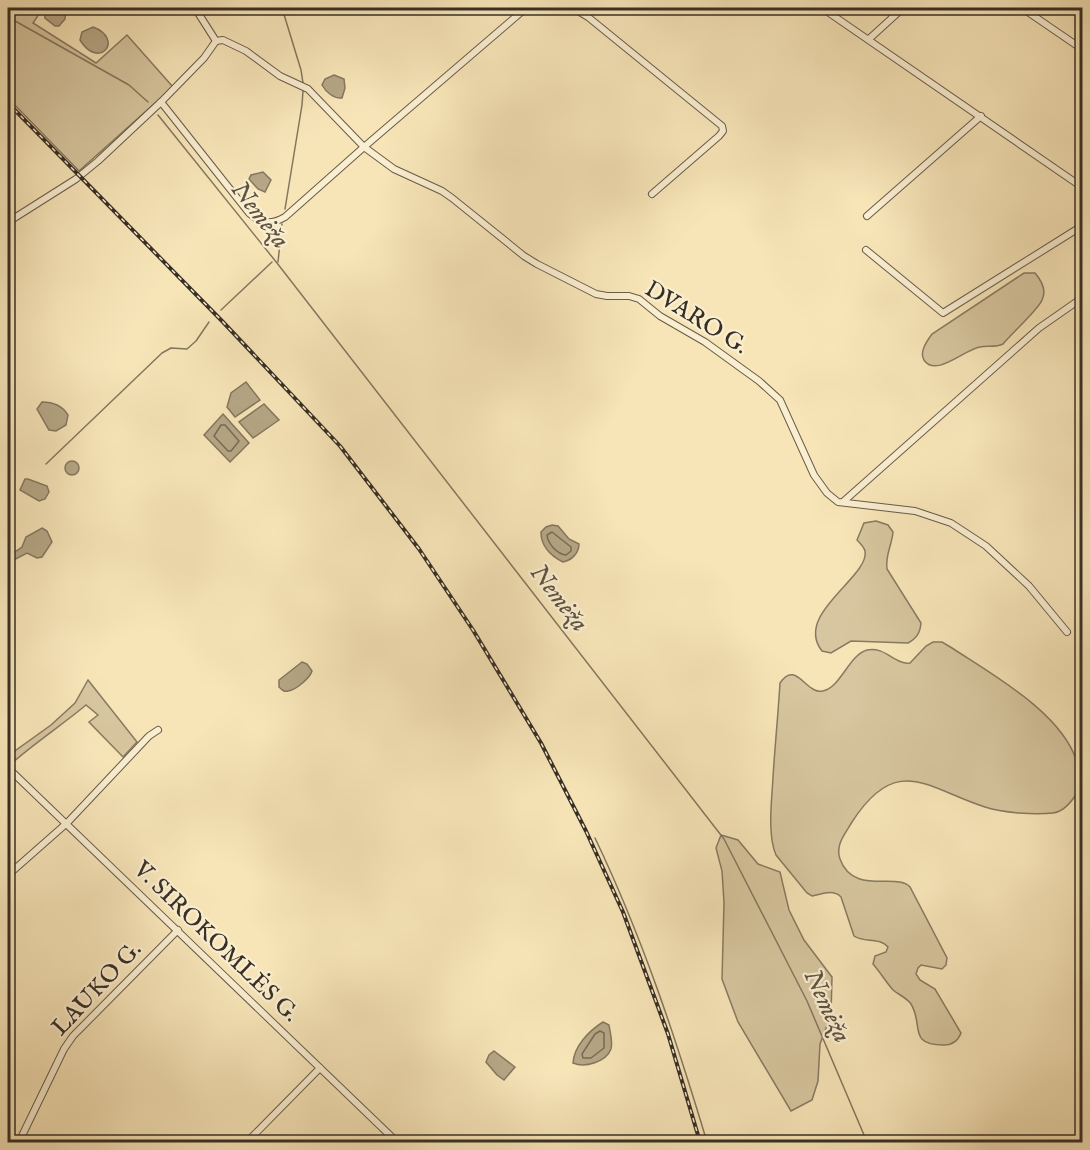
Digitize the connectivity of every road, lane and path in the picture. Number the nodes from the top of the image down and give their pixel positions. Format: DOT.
graph roads {
  1 [pos="195,8"];
  2 [pos="526,8"];
  3 [pos="573,8"];
  4 [pos="822,8"];
  5 [pos="903,8"];
  6 [pos="1022,8"];
  7 [pos="869,39"];
  8 [pos="216,40"];
  9 [pos="1083,49"];
  10 [pos="161,102"];
  11 [pos="981,116"];
  12 [pos="363,147"];
  13 [pos="1083,187"];
  14 [pos="652,194"];
  15 [pos="867,216"];
  16 [pos="8,222"];
  17 [pos="1083,226"];
  18 [pos="866,250"];
  19 [pos="1083,298"];
  20 [pos="844,501"];
  21 [pos="1067,632"];
  22 [pos="158,730"];
  23 [pos="8,768"];
  24 [pos="67,823"];
  25 [pos="8,864"];
  26 [pos="14,870"];
  27 [pos="8,875"];
  28 [pos="178,930"];
  29 [pos="320,1068"];
  30 [pos="393,1141"];
  31 [pos="19,1143"];
  32 [pos="247,1143"];
  1 -- 8 [label="street"];
  2 -- 12 [label="street"];
  3 -- 14 [label="street"];
  4 -- 7 [label="street"];
  5 -- 7 [label="street"];
  6 -- 9 [label="street"];
  7 -- 11 [label="street"];
  8 -- 10 [label="street"];
  8 -- 12 [label="street, DVARO G."];
  10 -- 12 [label="street"];
  10 -- 16 [label="street"];
  11 -- 13 [label="street"];
  11 -- 15 [label="street"];
  12 -- 20 [label="street, DVARO G."];
  17 -- 18 [label="street"];
  19 -- 20 [label="street"];
  20 -- 21 [label="street, DVARO G."];
  22 -- 24 [label="street"];
  23 -- 24 [label="street, V. SIROKOMLĖS G."];
  24 -- 26 [label="street"];
  24 -- 28 [label="street, V. SIROKOMLĖS G."];
  25 -- 26 [label="street"];
  26 -- 27 [label="street"];
  28 -- 29 [label="street, V. SIROKOMLĖS G."];
  28 -- 31 [label="street, LAUKO G."];
  29 -- 30 [label="street, V. SIROKOMLĖS G."];
  29 -- 32 [label="street"];
}
